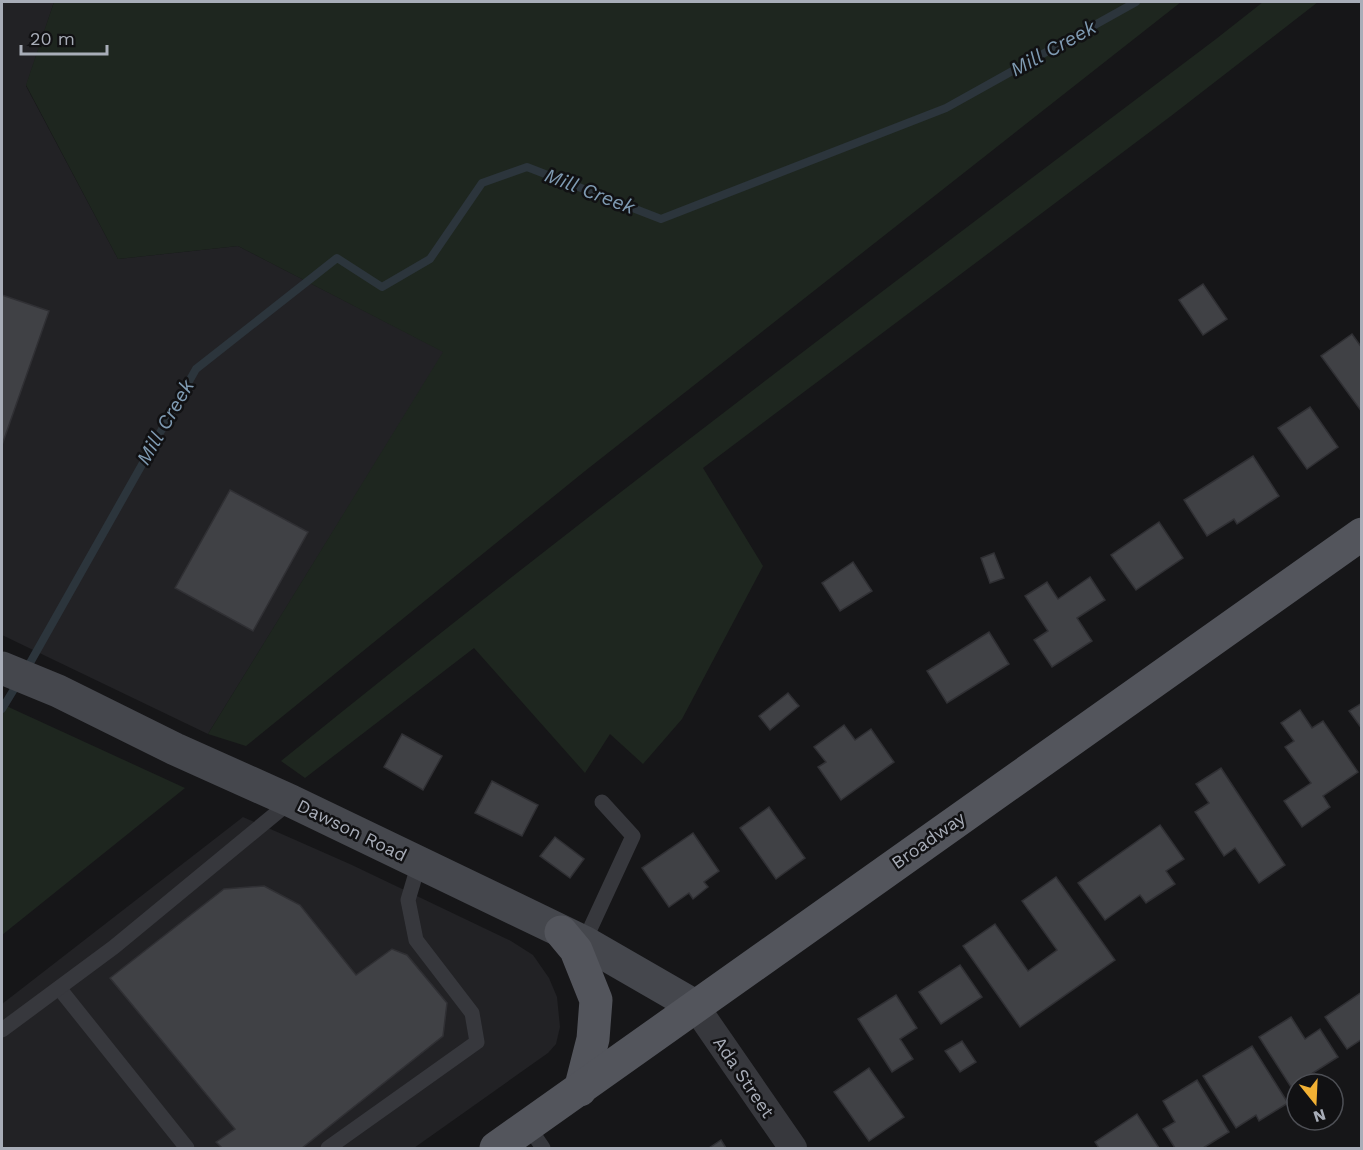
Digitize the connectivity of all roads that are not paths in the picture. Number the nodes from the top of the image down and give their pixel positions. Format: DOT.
graph roads {
  1 [pos="1362,534"];
  2 [pos="2,668"];
  3 [pos="291,801"];
  4 [pos="602,802"];
  5 [pos="419,863"];
  6 [pos="573,937"];
  7 [pos="59,988"];
  8 [pos="695,1006"];
  9 [pos="2,1030"];
  10 [pos="580,1090"];
  11 [pos="536,1137"];
  12 [pos="187,1148"];
  13 [pos="328,1149"];
  14 [pos="496,1149"];
  15 [pos="793,1149"];
  1 -- 8 [label="main road, Broadway"];
  2 -- 3 [label="street, Dawson Road"];
  3 -- 5 [label="street, Dawson Road"];
  3 -- 7 [label="lane"];
  4 -- 6 [label="lane"];
  5 -- 6 [label="street, Dawson Road"];
  5 -- 13 [label="lane"];
  6 -- 8 [label="street, Dawson Road"];
  6 -- 10 [label="main road"];
  7 -- 9 [label="lane"];
  7 -- 12 [label="lane"];
  8 -- 10 [label="main road, Broadway"];
  8 -- 15 [label="street, Ada Street"];
  10 -- 11 [label="main road, Broadway"];
  11 -- 14 [label="main road, Broadway"];
}
